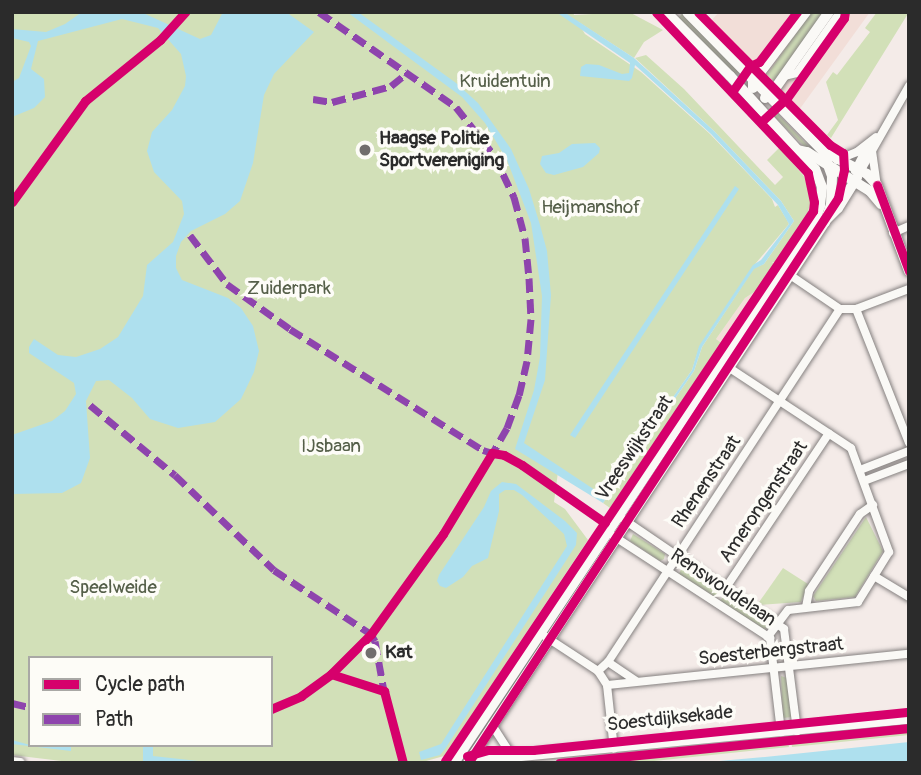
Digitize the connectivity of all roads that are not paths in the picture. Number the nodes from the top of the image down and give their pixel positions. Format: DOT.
graph roads {
  1 [pos="666,12"];
  2 [pos="806,12"];
  3 [pos="830,12"];
  4 [pos="840,12"];
  5 [pos="688,13"];
  6 [pos="784,76"];
  7 [pos="753,82"];
  8 [pos="909,86"];
  9 [pos="769,97"];
  10 [pos="752,101"];
  11 [pos="871,147"];
  12 [pos="798,150"];
  13 [pos="832,166"];
  14 [pos="858,169"];
  15 [pos="854,181"];
  16 [pos="821,182"];
  17 [pos="877,185"];
  18 [pos="882,205"];
  19 [pos="825,222"];
  20 [pos="909,226"];
  21 [pos="893,233"];
  22 [pos="909,271"];
  23 [pos="786,273"];
  24 [pos="909,289"];
  25 [pos="840,309"];
  26 [pos="856,309"];
  27 [pos="724,364"];
  28 [pos="780,400"];
  29 [pos="829,433"];
  30 [pos="909,443"];
  31 [pos="909,451"];
  32 [pos="909,464"];
  33 [pos="860,470"];
  34 [pos="864,481"];
  35 [pos="873,505"];
  36 [pos="622,519"];
  37 [pos="611,534"];
  38 [pos="676,556"];
  39 [pos="667,571"];
  40 [pos="874,576"];
  41 [pos="725,589"];
  42 [pos="909,597"];
  43 [pos="806,607"];
  44 [pos="777,624"];
  45 [pos="544,636"];
  46 [pos="768,637"];
  47 [pos="909,654"];
  48 [pos="608,662"];
  49 [pos="790,665"];
  50 [pos="774,667"];
  51 [pos="598,671"];
  52 [pos="636,681"];
  53 [pos="607,685"];
  54 [pos="909,719"];
  55 [pos="492,725"];
  56 [pos="797,731"];
  57 [pos="781,732"];
  58 [pos="614,749"];
  59 [pos="509,761"];
  60 [pos="12,762"];
  61 [pos="466,762"];
  62 [pos="20,763"];
  63 [pos="454,763"];
  1 -- 10 [label="main road"];
  2 -- 7 [label="main road"];
  3 -- 6 [label="main road"];
  4 -- 6 [label="street"];
  5 -- 7 [label="main road, Vreeswijkstraat"];
  6 -- 9 [label="main road"];
  7 -- 9 [label="main road, Vreeswijkstraat"];
  7 -- 10 [label="main road"];
  8 -- 11 [label="street, Vreeswijkstraat"];
  9 -- 10 [label="main road"];
  9 -- 13 [label="main road, Vreeswijkstraat"];
  10 -- 12 [label="main road"];
  11 -- 13 [label="street, Vreeswijkstraat"];
  11 -- 14 [label="street, Vreeswijkstraat"];
  11 -- 17 [label="street"];
  12 -- 13 [label="street"];
  12 -- 16 [label="main road"];
  13 -- 14 [label="street"];
  13 -- 15 [label="street"];
  13 -- 16 [label="street, Vreeswijkstraat"];
  13 -- 19 [label="main road, Vreeswijkstraat"];
  14 -- 15 [label="street, Vreeswijkstraat"];
  14 -- 17 [label="street"];
  15 -- 18 [label="street"];
  15 -- 19 [label="street, Vreeswijkstraat"];
  16 -- 23 [label="main road, Vreeswijkstraat"];
  17 -- 18 [label="street"];
  18 -- 21 [label="street"];
  19 -- 23 [label="main road, Vreeswijkstraat"];
  20 -- 21 [label="street"];
  21 -- 22 [label="street"];
  23 -- 25 [label="street"];
  23 -- 27 [label="main road, Vreeswijkstraat"];
  24 -- 26 [label="street"];
  25 -- 26 [label="street"];
  25 -- 28 [label="street, Rhenenstraat"];
  26 -- 30 [label="street"];
  27 -- 28 [label="street"];
  27 -- 36 [label="main road, Vreeswijkstraat"];
  28 -- 29 [label="street"];
  28 -- 38 [label="street, Rhenenstraat"];
  29 -- 33 [label="street"];
  29 -- 41 [label="street, Amerongenstraat"];
  31 -- 33 [label="street"];
  32 -- 34 [label="street"];
  33 -- 34 [label="street"];
  34 -- 35 [label="street"];
  35 -- 40 [label="street"];
  35 -- 43 [label="street"];
  36 -- 37 [label="main road, Vreeswijkstraat"];
  36 -- 38 [label="street, Renswoudelaan"];
  37 -- 39 [label="street, Renswoudelaan"];
  37 -- 45 [label="main road, Vreeswijkstraat"];
  38 -- 39 [label="street, Rhenenstraat"];
  38 -- 41 [label="street, Renswoudelaan"];
  39 -- 46 [label="street, Renswoudelaan"];
  39 -- 48 [label="street, Rhenenstraat"];
  40 -- 42 [label="street"];
  40 -- 43 [label="street"];
  41 -- 44 [label="street, Renswoudelaan"];
  43 -- 44 [label="street"];
  44 -- 46 [label="street"];
  44 -- 49 [label="street, Renswoudelaan"];
  45 -- 51 [label="street"];
  45 -- 55 [label="main road, Vreeswijkstraat"];
  45 -- 63 [label="main road, Vreeswijkstraat"];
  46 -- 50 [label="street, Renswoudelaan"];
  47 -- 49 [label="street, Soesterbergstraat"];
  48 -- 51 [label="street, Rhenenstraat"];
  48 -- 52 [label="street"];
  49 -- 50 [label="street, Soesterbergstraat"];
  49 -- 56 [label="street, Renswoudelaan"];
  50 -- 52 [label="street, Soesterbergstraat"];
  50 -- 57 [label="street, Renswoudelaan"];
  51 -- 53 [label="street"];
  52 -- 53 [label="street, Soesterbergstraat"];
  53 -- 58 [label="street"];
  54 -- 56 [label="street, Soestdijksekade"];
  55 -- 59 [label="street"];
  55 -- 61 [label="main road, Vreeswijkstraat"];
  56 -- 57 [label="street, Soestdijksekade"];
  57 -- 58 [label="street, Soestdijksekade"];
  58 -- 59 [label="street, Soestdijksekade"];
  59 -- 61 [label="street, Soestdijksekade"];
  60 -- 62 [label="main road"];
}
